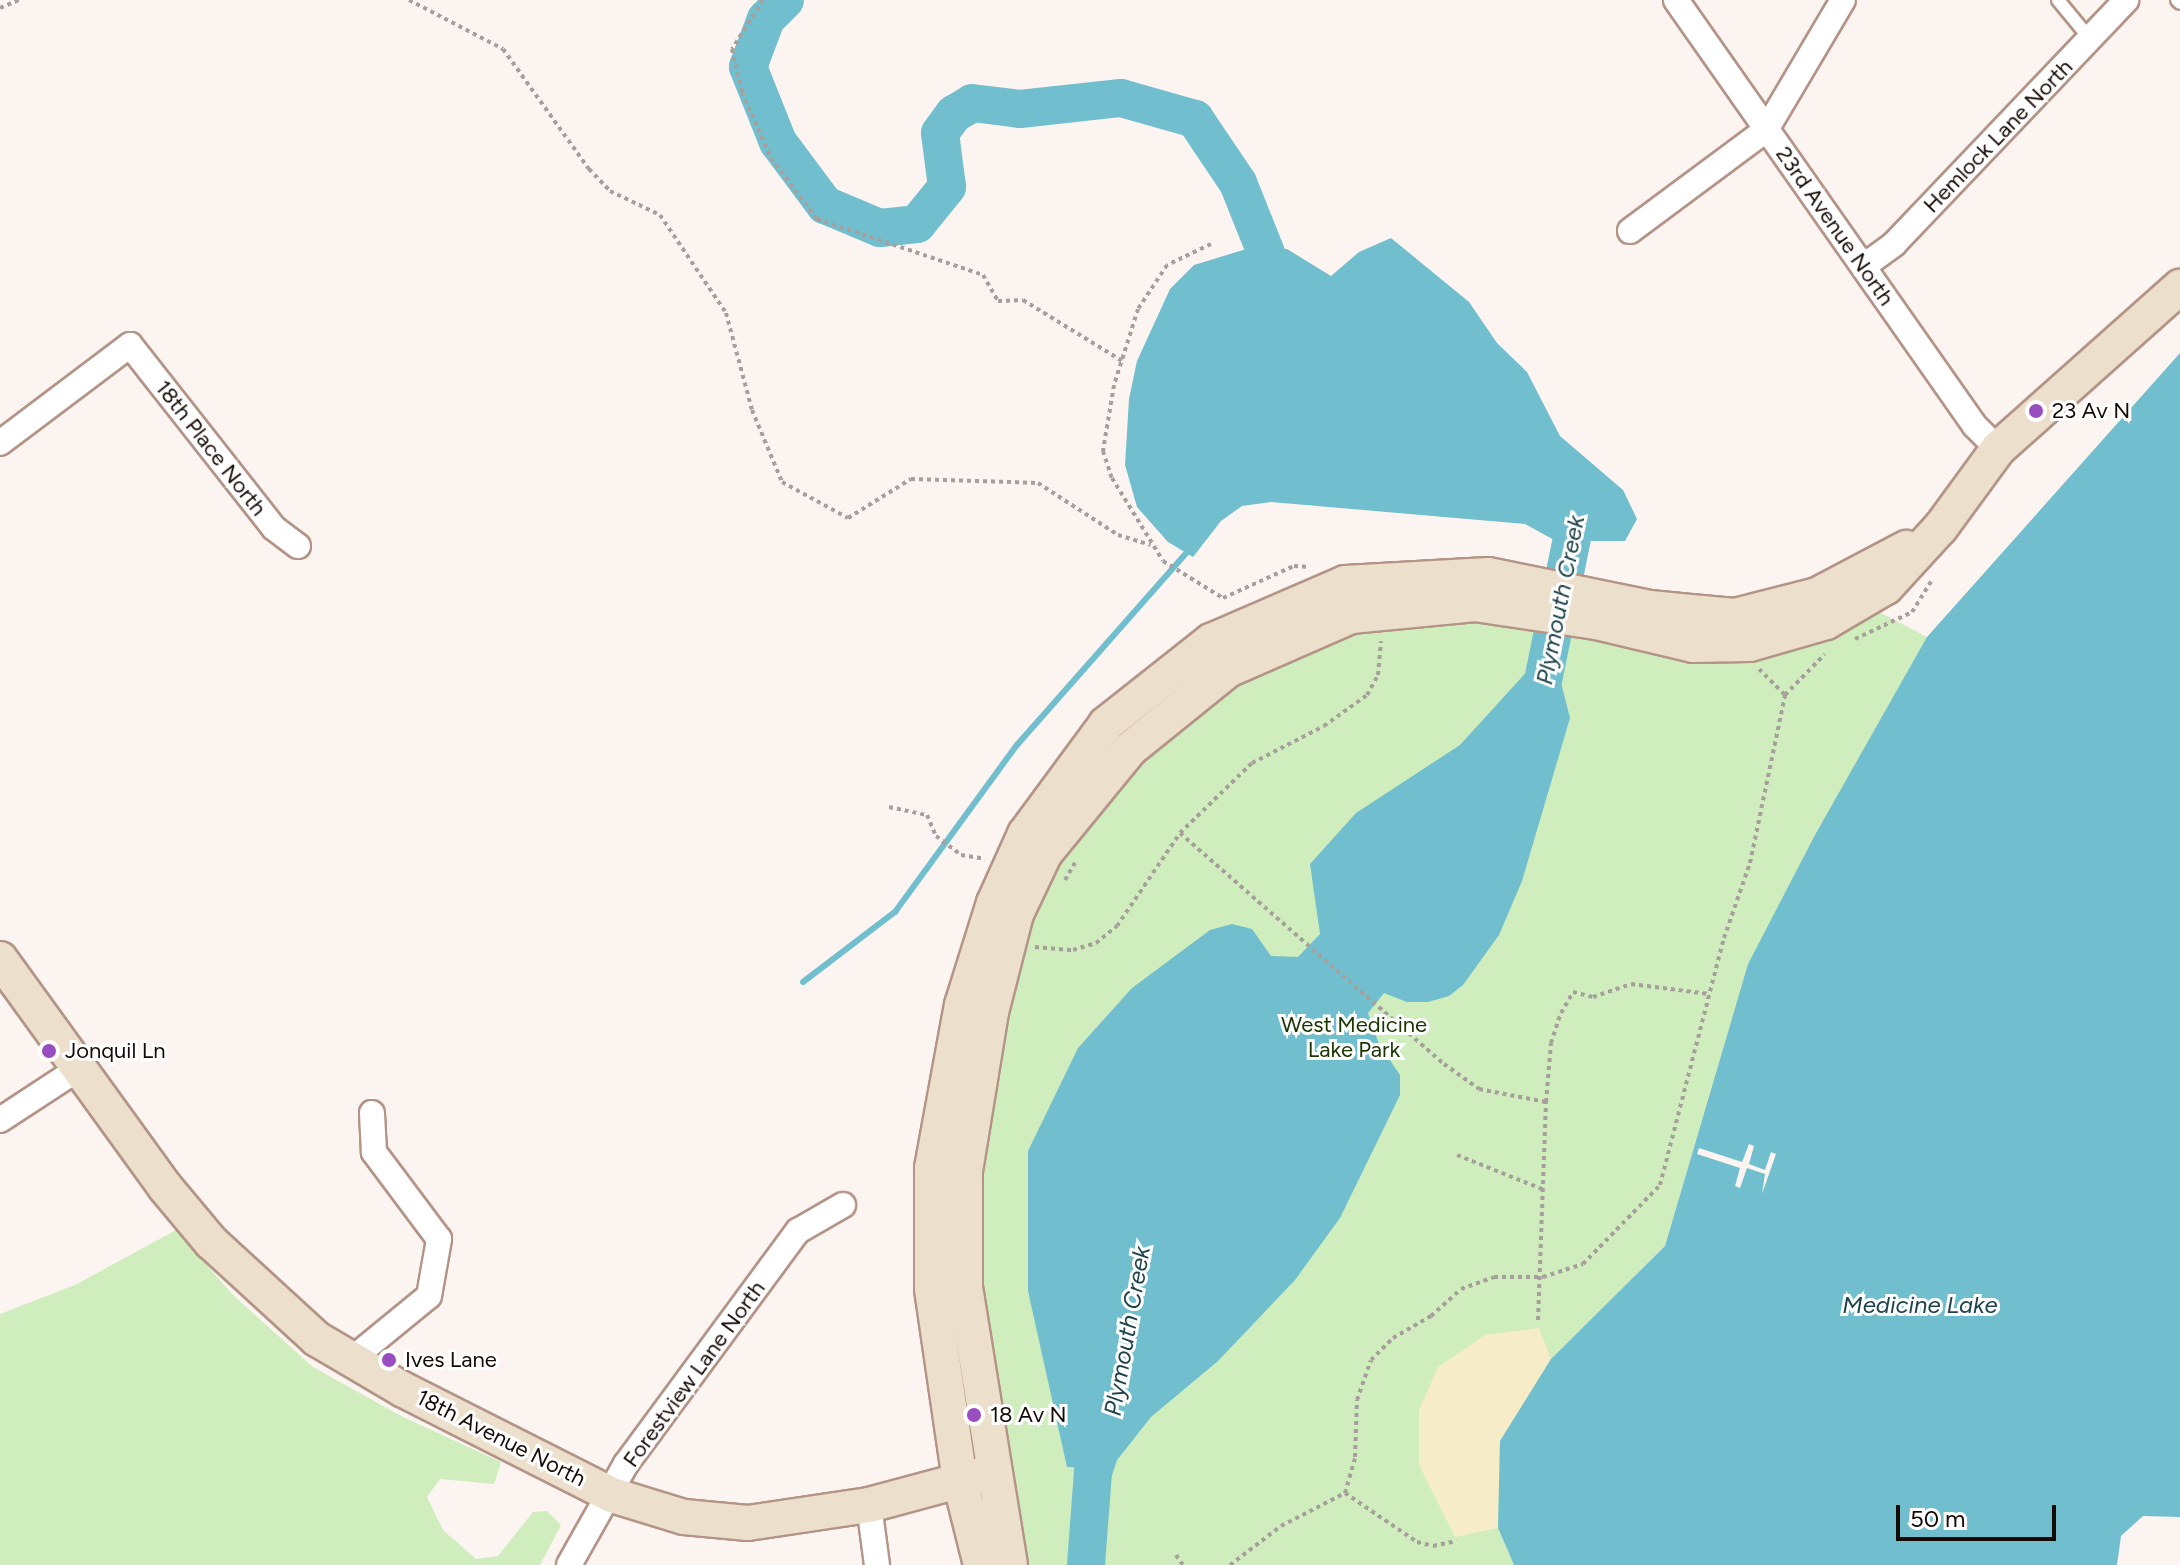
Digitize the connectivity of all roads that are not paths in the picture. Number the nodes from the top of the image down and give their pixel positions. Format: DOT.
graph roads {
  1 [pos="1676,0"];
  2 [pos="1843,0"];
  3 [pos="2058,0"];
  4 [pos="2126,0"];
  5 [pos="2091,40"];
  6 [pos="1766,130"];
  7 [pos="1630,231"];
  8 [pos="1864,266"];
  9 [pos="2180,287"];
  10 [pos="0,443"];
  11 [pos="1998,449"];
  12 [pos="298,546"];
  13 [pos="1527,595"];
  14 [pos="0,959"];
  15 [pos="81,1067"];
  16 [pos="372,1113"];
  17 [pos="0,1119"];
  18 [pos="843,1205"];
  19 [pos="352,1359"];
  20 [pos="976,1476"];
  21 [pos="612,1495"];
  22 [pos="869,1505"];
  23 [pos="569,1565"];
  24 [pos="877,1565"];
  25 [pos="981,1565"];
  26 [pos="1010,1565"];
  1 -- 6 [label="street, 23rd Avenue North"];
  2 -- 6 [label="street"];
  3 -- 5 [label="lane"];
  4 -- 5 [label="street, Hemlock Lane North"];
  5 -- 8 [label="street, Hemlock Lane North"];
  6 -- 7 [label="street"];
  6 -- 8 [label="street, 23rd Avenue North"];
  8 -- 11 [label="street, 23rd Avenue North"];
  9 -- 11 [label="street"];
  10 -- 12 [label="street, 18th Place North"];
  11 -- 13 [label="street"];
  13 -- 20 [label="street"];
  13 -- 20 [label="street"];
  14 -- 15 [label="street, 18th Avenue North"];
  15 -- 17 [label="street"];
  15 -- 19 [label="street, 18th Avenue North"];
  16 -- 19 [label="street"];
  18 -- 21 [label="street, Forestview Lane North"];
  19 -- 21 [label="street, 18th Avenue North"];
  20 -- 22 [label="street, 18th Avenue North"];
  20 -- 25 [label="street"];
  20 -- 26 [label="street"];
  21 -- 22 [label="street, 18th Avenue North"];
  21 -- 23 [label="street, Forestview Lane North"];
  22 -- 24 [label="street"];
}
